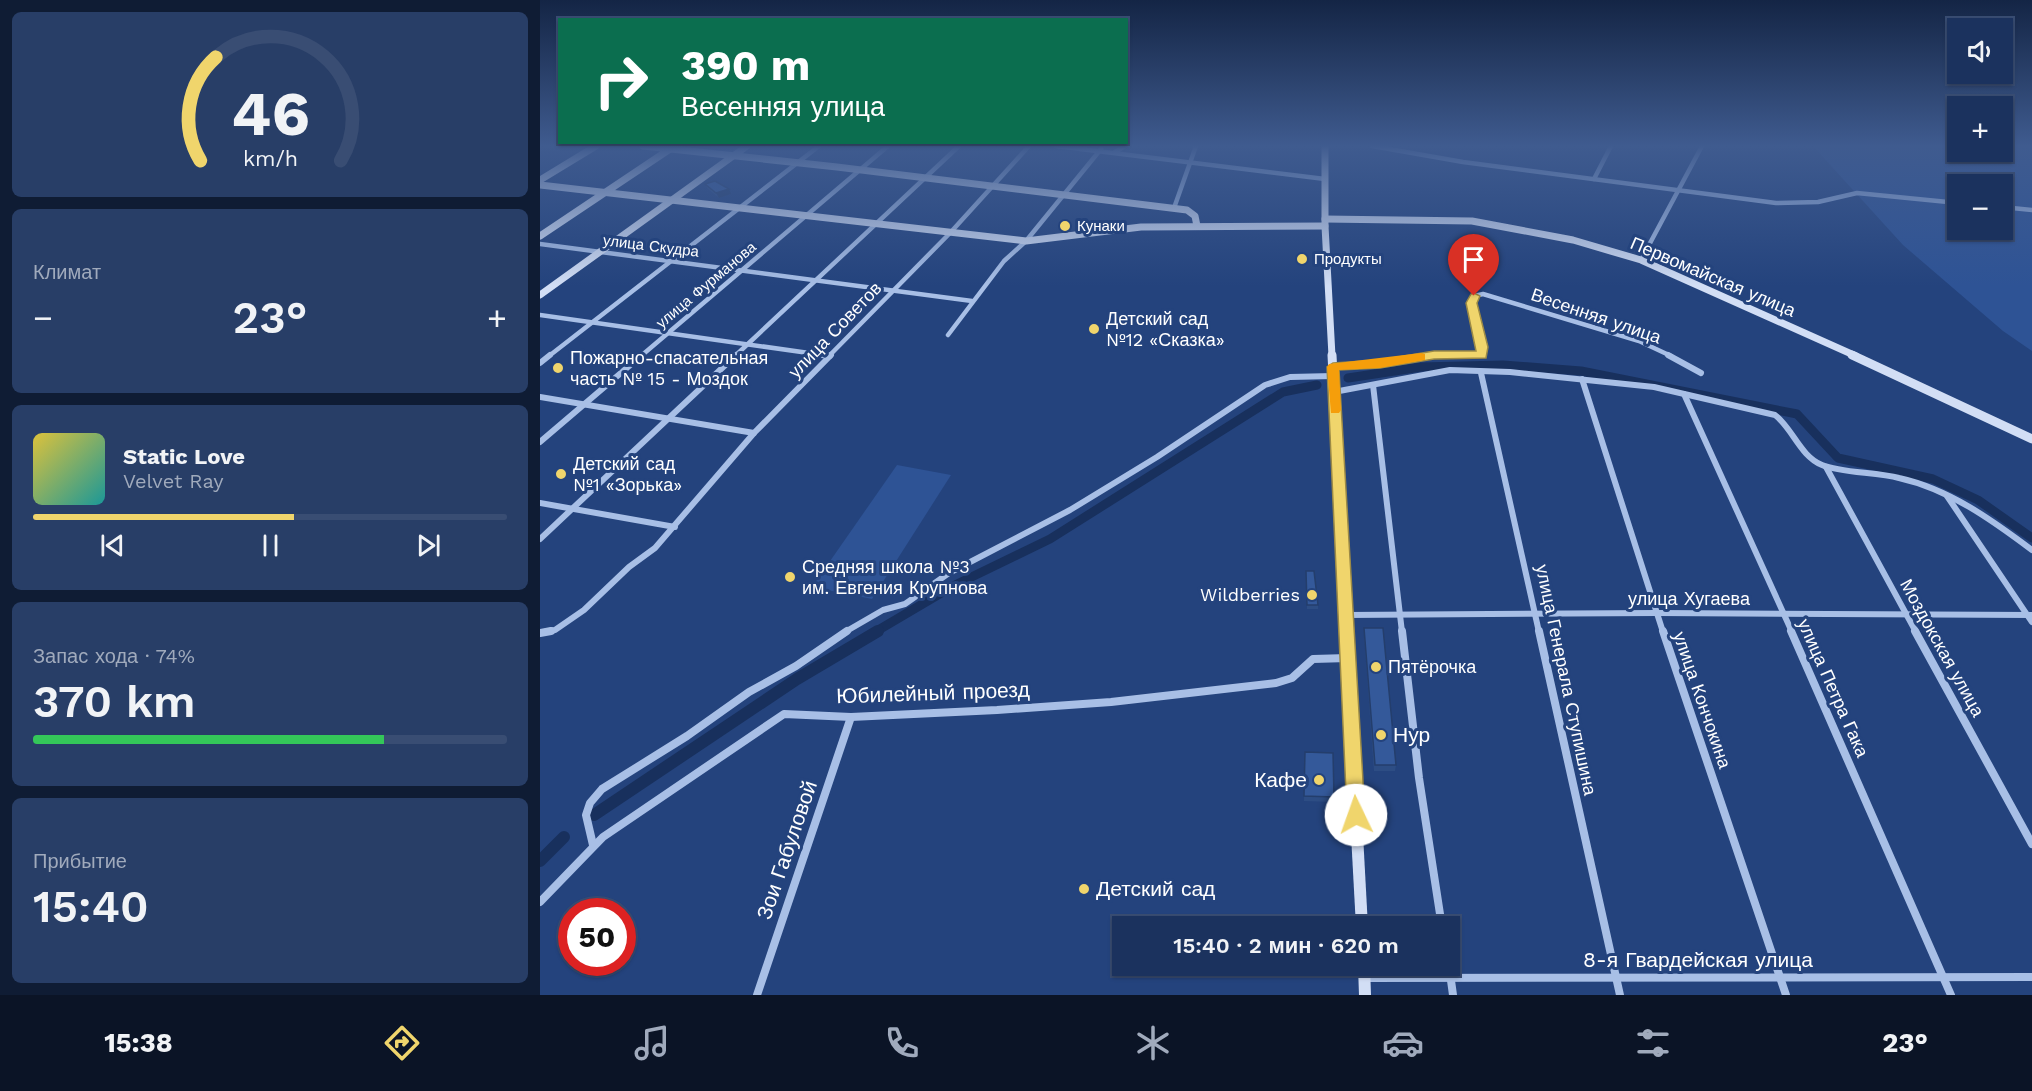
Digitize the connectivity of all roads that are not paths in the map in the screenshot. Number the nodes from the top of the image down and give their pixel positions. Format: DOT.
graph roads {
  1 [pos="600,192"];
  2 [pos="682,192"];
  3 [pos="759,192"];
  4 [pos="835,192"];
  5 [pos="911,192"];
  6 [pos="988,192"];
  7 [pos="1052,192"];
  8 [pos="1180,192"];
  9 [pos="1325,192"];
  10 [pos="1676,192"];
  11 [pos="1689,192"];
  12 [pos="603,193"];
  13 [pos="1066,194"];
  14 [pos="670,201"];
  15 [pos="1947,201"];
  16 [pos="738,208"];
  17 [pos="1174,208"];
  18 [pos="2013,208"];
  19 [pos="2032,210"];
  20 [pos="806,217"];
  21 [pos="1325,222"];
  22 [pos="877,225"];
  23 [pos="1197,226"];
  24 [pos="950,233"];
  25 [pos="540,236"];
  26 [pos="1026,241"];
  27 [pos="540,244"];
  28 [pos="600,252"];
  29 [pos="1641,260"];
  30 [pos="671,261"];
  31 [pos="743,270"];
  32 [pos="815,280"];
  33 [pos="894,291"];
  34 [pos="540,295"];
  35 [pos="972,301"];
  36 [pos="540,315"];
  37 [pos="593,322"];
  38 [pos="670,332"];
  39 [pos="948,335"];
  40 [pos="748,343"];
  41 [pos="830,356"];
  42 [pos="540,363"];
  43 [pos="1333,371"];
  44 [pos="1480,373"];
  45 [pos="1701,373"];
  46 [pos="1582,379"];
  47 [pos="1373,385"];
  48 [pos="1334,392"];
  49 [pos="1684,394"];
  50 [pos="540,398"];
  51 [pos="585,404"];
  52 [pos="669,418"];
  53 [pos="754,433"];
  54 [pos="2032,439"];
  55 [pos="540,442"];
  56 [pos="1826,467"];
  57 [pos="1947,495"];
  58 [pos="540,503"];
  59 [pos="572,509"];
  60 [pos="675,527"];
  61 [pos="540,539"];
  62 [pos="2032,550"];
  63 [pos="1657,613"];
  64 [pos="1536,614"];
  65 [pos="1346,615"];
  66 [pos="1401,615"];
  67 [pos="1784,615"];
  68 [pos="1907,615"];
  69 [pos="2030,615"];
  70 [pos="2032,622"];
  71 [pos="540,633"];
  72 [pos="1348,658"];
  73 [pos="851,717"];
  74 [pos="2032,844"];
  75 [pos="593,845"];
  76 [pos="540,902"];
  77 [pos="1361,916"];
  78 [pos="1440,916"];
  79 [pos="1364,976"];
  80 [pos="1422,976"];
  81 [pos="1943,977"];
  82 [pos="2032,977"];
  83 [pos="1451,978"];
  84 [pos="1616,978"];
  85 [pos="1781,979"];
  86 [pos="757,995"];
  87 [pos="1365,995"];
  88 [pos="1453,995"];
  89 [pos="1620,995"];
  90 [pos="1786,995"];
  91 [pos="1951,995"];
  1 -- 12 [label="street, Первомайская улица"];
  2 -- 14 [label="street"];
  3 -- 16 [label="street"];
  4 -- 20 [label="street, улица Фурманова"];
  5 -- 22 [label="street"];
  6 -- 24 [label="street, улица Советов"];
  7 -- 13 [label="street"];
  8 -- 17 [label="street"];
  9 -- 21 [label="street"];
  10 -- 29 [label="street"];
  11 -- 15 [label="street"];
  12 -- 14 [label="street, Первомайская улица"];
  12 -- 25 [label="street"];
  13 -- 17 [label="street"];
  13 -- 26 [label="street"];
  14 -- 16 [label="street, Первомайская улица"];
  14 -- 28 [label="street"];
  16 -- 20 [label="street, Первомайская улица"];
  16 -- 30 [label="street"];
  17 -- 23 [label="street"];
  18 -- 19 [label="street"];
  20 -- 22 [label="street, Первомайская улица"];
  20 -- 31 [label="street, улица Фурманова"];
  21 -- 23 [label="street, Первомайская улица"];
  21 -- 29 [label="street, Первомайская улица"];
  21 -- 43 [label="street"];
  22 -- 24 [label="street, Первомайская улица"];
  22 -- 32 [label="street"];
  23 -- 26 [label="street, Первомайская улица"];
  24 -- 26 [label="street, Первомайская улица"];
  24 -- 33 [label="street, улица Советов"];
  26 -- 35 [label="street"];
  27 -- 28 [label="street, улица Скудра"];
  28 -- 30 [label="street, улица Скудра"];
  28 -- 34 [label="street"];
  29 -- 54 [label="street, Первомайская улица"];
  30 -- 31 [label="street, улица Скудра"];
  30 -- 37 [label="street"];
  31 -- 32 [label="street, улица Скудра"];
  31 -- 38 [label="street, улица Фурманова"];
  32 -- 33 [label="street, улица Скудра"];
  32 -- 40 [label="street"];
  33 -- 35 [label="street, улица Скудра"];
  33 -- 41 [label="street, улица Советов"];
  35 -- 39 [label="street"];
  36 -- 37 [label="street"];
  37 -- 38 [label="street"];
  37 -- 42 [label="street"];
  38 -- 40 [label="street"];
  38 -- 51 [label="street, улица Фурманова"];
  40 -- 41 [label="street"];
  40 -- 52 [label="street"];
  41 -- 53 [label="street, улица Советов"];
  43 -- 45 [label="street, Весенняя улица"];
  43 -- 48 [label="street"];
  43 -- 75 [label="street"];
  44 -- 46 [label="street"];
  44 -- 47 [label="street"];
  44 -- 64 [label="street, улица Генерала Ступишина"];
  46 -- 49 [label="street"];
  46 -- 63 [label="street, улица Кончокина"];
  47 -- 48 [label="street"];
  47 -- 66 [label="street"];
  48 -- 65 [label="street"];
  49 -- 56 [label="street"];
  49 -- 67 [label="street, улица Петра Гака"];
  50 -- 51 [label="street"];
  51 -- 52 [label="street"];
  51 -- 55 [label="street, улица Фурманова"];
  52 -- 53 [label="street"];
  52 -- 59 [label="street"];
  53 -- 60 [label="street, улица Советов"];
  56 -- 57 [label="street"];
  56 -- 68 [label="street, Моздокская улица"];
  57 -- 62 [label="street"];
  57 -- 69 [label="street"];
  58 -- 59 [label="street"];
  59 -- 60 [label="street"];
  59 -- 61 [label="street"];
  60 -- 71 [label="street, улица Советов"];
  63 -- 64 [label="street, улица Хугаева"];
  63 -- 67 [label="street, улица Хугаева"];
  63 -- 85 [label="street, улица Кончокина"];
  64 -- 66 [label="street, улица Хугаева"];
  64 -- 84 [label="street, улица Генерала Ступишина"];
  65 -- 66 [label="street, улица Хугаева"];
  65 -- 72 [label="street"];
  66 -- 78 [label="street"];
  67 -- 68 [label="street, улица Хугаева"];
  67 -- 81 [label="street, улица Петра Гака"];
  68 -- 69 [label="street, улица Хугаева"];
  68 -- 74 [label="street, Моздокская улица"];
  69 -- 70 [label="street"];
  72 -- 73 [label="street, Юбилейный проезд"];
  72 -- 77 [label="street"];
  73 -- 75 [label="street, Юбилейный проезд"];
  73 -- 86 [label="street, Зои Габуловой"];
  75 -- 76 [label="street, Юбилейный проезд"];
  79 -- 87 [label="street"];
  80 -- 83 [label="street, 8-я Гвардейская улица"];
  81 -- 82 [label="street, 8-я Гвардейская улица"];
  81 -- 85 [label="street, 8-я Гвардейская улица"];
  81 -- 91 [label="street, улица Петра Гака"];
  83 -- 84 [label="street, 8-я Гвардейская улица"];
  83 -- 88 [label="street"];
  84 -- 85 [label="street, 8-я Гвардейская улица"];
  84 -- 89 [label="street, улица Генерала Ступишина"];
  85 -- 90 [label="street, улица Кончокина"];
}
